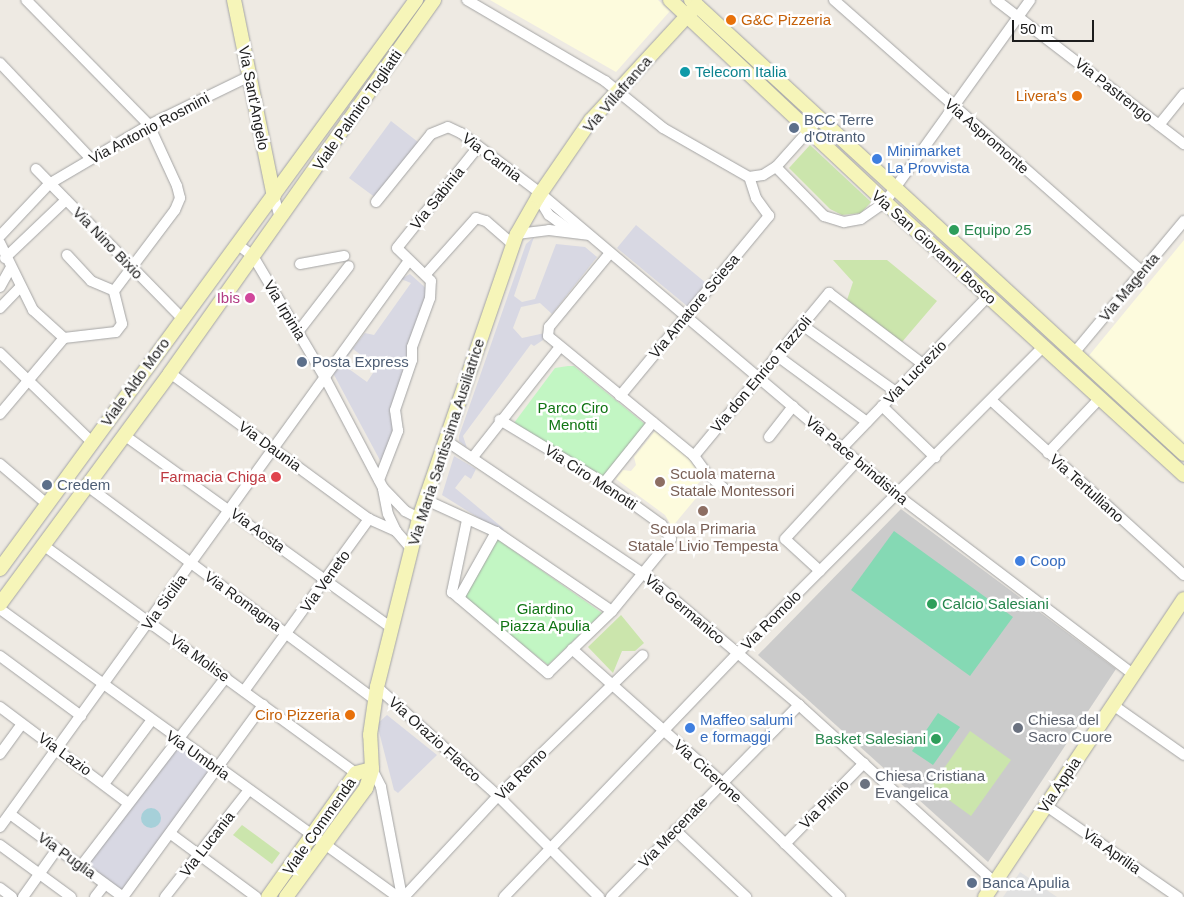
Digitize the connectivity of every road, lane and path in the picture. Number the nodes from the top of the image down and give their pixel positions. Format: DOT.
graph roads {
  1 [pos="26,0"];
  2 [pos="234,0"];
  3 [pos="416,0"];
  4 [pos="434,0"];
  5 [pos="467,0"];
  6 [pos="670,0"];
  7 [pos="834,0"];
  8 [pos="996,0"];
  9 [pos="1030,0"];
  10 [pos="696,2"];
  11 [pos="687,16"];
  12 [pos="1018,16"];
  13 [pos="0,63"];
  14 [pos="250,76"];
  15 [pos="617,91"];
  16 [pos="1184,94"];
  17 [pos="953,107"];
  18 [pos="820,118"];
  19 [pos="149,125"];
  20 [pos="1159,125"];
  21 [pos="808,132"];
  22 [pos="1184,144"];
  23 [pos="478,147"];
  24 [pos="90,158"];
  25 [pos="776,167"];
  26 [pos="36,169"];
  27 [pos="749,177"];
  28 [pos="50,184"];
  29 [pos="894,186"];
  30 [pos="539,195"];
  31 [pos="274,196"];
  32 [pos="66,200"];
  33 [pos="376,202"];
  34 [pos="885,202"];
  35 [pos="280,219"];
  36 [pos="1184,221"];
  37 [pos="572,232"];
  38 [pos="0,236"];
  39 [pos="589,236"];
  40 [pos="514,239"];
  41 [pos="0,243"];
  42 [pos="237,244"];
  43 [pos="610,253"];
  44 [pos="67,255"];
  45 [pos="253,256"];
  46 [pos="344,256"];
  47 [pos="5,258"];
  48 [pos="408,262"];
  49 [pos="300,264"];
  50 [pos="349,266"];
  51 [pos="131,267"];
  52 [pos="10,269"];
  53 [pos="1141,271"];
  54 [pos="428,277"];
  55 [pos="0,287"];
  56 [pos="20,287"];
  57 [pos="114,291"];
  58 [pos="989,295"];
  59 [pos="0,308"];
  60 [pos="685,315"];
  61 [pos="181,318"];
  62 [pos="802,325"];
  63 [pos="298,332"];
  64 [pos="64,338"];
  65 [pos="560,347"];
  66 [pos="1043,347"];
  67 [pos="0,353"];
  68 [pos="1074,354"];
  69 [pos="776,355"];
  70 [pos="923,364"];
  71 [pos="170,373"];
  72 [pos="324,376"];
  73 [pos="758,377"];
  74 [pos="28,380"];
  75 [pos="896,392"];
  76 [pos="620,396"];
  77 [pos="1099,399"];
  78 [pos="992,401"];
  79 [pos="793,406"];
  80 [pos="882,406"];
  81 [pos="0,414"];
  82 [pos="500,420"];
  83 [pos="653,422"];
  84 [pos="868,422"];
  85 [pos="124,434"];
  86 [pos="769,437"];
  87 [pos="445,440"];
  88 [pos="92,442"];
  89 [pos="842,448"];
  90 [pos="273,449"];
  91 [pos="1048,453"];
  92 [pos="1184,454"];
  93 [pos="694,456"];
  94 [pos="473,457"];
  95 [pos="935,457"];
  96 [pos="856,461"];
  97 [pos="0,464"];
  98 [pos="1184,474"];
  99 [pos="604,483"];
  100 [pos="381,484"];
  101 [pos="86,485"];
  102 [pos="727,492"];
  103 [pos="897,495"];
  104 [pos="426,500"];
  105 [pos="47,504"];
  106 [pos="231,510"];
  107 [pos="419,518"];
  108 [pos="369,519"];
  109 [pos="467,520"];
  110 [pos="396,532"];
  111 [pos="496,532"];
  112 [pos="43,545"];
  113 [pos="411,548"];
  114 [pos="192,564"];
  115 [pos="0,569"];
  116 [pos="820,571"];
  117 [pos="644,574"];
  118 [pos="1184,575"];
  119 [pos="326,580"];
  120 [pos="459,598"];
  121 [pos="0,604"];
  122 [pos="1182,606"];
  123 [pos="0,610"];
  124 [pos="612,611"];
  125 [pos="150,622"];
  126 [pos="392,628"];
  127 [pos="287,634"];
  128 [pos="572,649"];
  129 [pos="738,653"];
  130 [pos="643,655"];
  131 [pos="0,656"];
  132 [pos="1132,674"];
  133 [pos="226,677"];
  134 [pos="104,685"];
  135 [pos="612,685"];
  136 [pos="244,691"];
  137 [pos="376,693"];
  138 [pos="263,705"];
  139 [pos="799,705"];
  140 [pos="1113,705"];
  141 [pos="0,707"];
  142 [pos="81,716"];
  143 [pos="151,721"];
  144 [pos="22,724"];
  145 [pos="664,730"];
  146 [pos="176,740"];
  147 [pos="57,749"];
  148 [pos="0,754"];
  149 [pos="1184,755"];
  150 [pos="864,764"];
  151 [pos="372,768"];
  152 [pos="219,769"];
  153 [pos="356,773"];
  154 [pos="722,782"];
  155 [pos="104,784"];
  156 [pos="248,791"];
  157 [pos="498,796"];
  158 [pos="128,803"];
  159 [pos="1045,805"];
  160 [pos="10,814"];
  161 [pos="0,827"];
  162 [pos="675,830"];
  163 [pos="171,834"];
  164 [pos="318,841"];
  165 [pos="785,844"];
  166 [pos="0,845"];
  167 [pos="57,849"];
  168 [pos="552,849"];
  169 [pos="198,855"];
  170 [pos="80,866"];
  171 [pos="39,873"];
  172 [pos="994,882"];
  173 [pos="105,884"];
  174 [pos="0,888"];
  175 [pos="12,897"];
  176 [pos="23,897"];
  177 [pos="71,897"];
  178 [pos="95,897"];
  179 [pos="123,897"];
  180 [pos="165,897"];
  181 [pos="256,897"];
  182 [pos="268,897"];
  183 [pos="286,897"];
  184 [pos="401,897"];
  185 [pos="504,897"];
  186 [pos="599,897"];
  187 [pos="611,897"];
  188 [pos="746,897"];
  189 [pos="840,897"];
  190 [pos="985,897"];
  191 [pos="1178,897"];
  1 -- 19 [label="street"];
  2 -- 14 [label="street, Via Sant'Angelo"];
  3 -- 31 [label="street, Viale Palmiro Togliatti"];
  4 -- 35 [label="street, Viale Palmiro Togliatti"];
  5 -- 15 [label="street"];
  6 -- 11 [label="street, Via San Giovanni Bosco"];
  7 -- 17 [label="street, Via Aspromonte"];
  8 -- 12 [label="street, Via Pastrengo"];
  9 -- 12 [label="street"];
  10 -- 11 [label="street, Via Villafranca"];
  10 -- 18 [label="street, Via San Giovanni Bosco"];
  11 -- 15 [label="street, Via Villafranca"];
  11 -- 21 [label="street, Via San Giovanni Bosco"];
  12 -- 17 [label="street"];
  12 -- 20 [label="street, Via Pastrengo"];
  13 -- 24 [label="street"];
  14 -- 19 [label="street, Via Antonio Rosmini"];
  14 -- 31 [label="street, Via Sant'Angelo"];
  15 -- 27 [label="street"];
  15 -- 30 [label="street, Via Villafranca"];
  16 -- 20 [label="street"];
  17 -- 29 [label="street"];
  17 -- 53 [label="street, Via Aspromonte"];
  18 -- 21 [label="street"];
  18 -- 29 [label="street, Via San Giovanni Bosco"];
  19 -- 24 [label="street, Via Antonio Rosmini"];
  19 -- 51 [label="street"];
  20 -- 22 [label="street, Via Pastrengo"];
  21 -- 25 [label="street"];
  21 -- 34 [label="street, Via San Giovanni Bosco"];
  23 -- 30 [label="street, Via Carnia"];
  23 -- 33 [label="street, Via Carnia"];
  23 -- 48 [label="street, Via Sabinia"];
  24 -- 28 [label="street, Via Antonio Rosmini"];
  25 -- 27 [label="street"];
  25 -- 34 [label="street"];
  26 -- 28 [label="street, Via Nino Bixio"];
  27 -- 60 [label="street, Via Amatore Sciesa"];
  28 -- 32 [label="street, Via Nino Bixio"];
  28 -- 38 [label="street, Via Antonio Rosmini"];
  29 -- 34 [label="street"];
  29 -- 68 [label="street, Via San Giovanni Bosco"];
  30 -- 37 [label="street, Via Pace brindisina"];
  30 -- 39 [label="street, Via Pace brindisina"];
  30 -- 40 [label="street, Via Maria Santissima Ausiliatrice"];
  31 -- 35 [label="street"];
  31 -- 42 [label="street, Viale Aldo Moro"];
  32 -- 47 [label="street"];
  32 -- 51 [label="street, Via Nino Bixio"];
  34 -- 58 [label="street, Via San Giovanni Bosco"];
  35 -- 45 [label="street, Viale Palmiro Togliatti"];
  36 -- 53 [label="street, Via Magenta"];
  37 -- 39 [label="street, Via Pace brindisina"];
  37 -- 40 [label="street, Via Pace brindisina"];
  39 -- 43 [label="street, Via Pace brindisina"];
  40 -- 54 [label="street"];
  40 -- 87 [label="street, Via Maria Santissima Ausiliatrice"];
  41 -- 47 [label="street"];
  42 -- 45 [label="street, Via Irpinia"];
  42 -- 61 [label="street, Viale Aldo Moro"];
  43 -- 60 [label="street, Via Pace brindisina"];
  43 -- 65 [label="street"];
  44 -- 57 [label="street"];
  45 -- 63 [label="street, Via Irpinia"];
  45 -- 71 [label="street, Viale Aldo Moro"];
  46 -- 49 [label="street"];
  47 -- 52 [label="street"];
  48 -- 54 [label="street"];
  48 -- 72 [label="street, Via Sicilia"];
  50 -- 63 [label="street"];
  51 -- 57 [label="street"];
  51 -- 61 [label="street, Via Nino Bixio"];
  52 -- 55 [label="street"];
  52 -- 56 [label="street"];
  53 -- 68 [label="street, Via Magenta"];
  54 -- 100 [label="street"];
  56 -- 59 [label="street"];
  56 -- 64 [label="street"];
  57 -- 64 [label="street"];
  58 -- 66 [label="street, Via San Giovanni Bosco"];
  58 -- 70 [label="street, Via Lucrezio"];
  60 -- 73 [label="street, Via Pace brindisina"];
  60 -- 76 [label="street, Via Amatore Sciesa"];
  61 -- 88 [label="street, Viale Aldo Moro"];
  62 -- 69 [label="street, Via don Enrico Tazzoli"];
  62 -- 70 [label="street, Via don Enrico Tazzoli"];
  62 -- 75 [label="street"];
  63 -- 72 [label="street, Via Irpinia"];
  64 -- 74 [label="street"];
  65 -- 76 [label="street"];
  65 -- 82 [label="street"];
  66 -- 77 [label="street, Via San Giovanni Bosco"];
  66 -- 78 [label="street, Via Romolo"];
  67 -- 74 [label="street"];
  68 -- 92 [label="street, Via San Giovanni Bosco"];
  69 -- 73 [label="street, Via don Enrico Tazzoli"];
  69 -- 84 [label="street"];
  70 -- 75 [label="street, Via Lucrezio"];
  71 -- 85 [label="street, Viale Aldo Moro"];
  71 -- 90 [label="street, Via Daunia"];
  72 -- 90 [label="street, Via Sicilia"];
  72 -- 100 [label="street, Via Irpinia"];
  73 -- 79 [label="street, Via Pace brindisina"];
  73 -- 93 [label="street, Via don Enrico Tazzoli"];
  74 -- 81 [label="street"];
  74 -- 88 [label="street"];
  75 -- 80 [label="street, Via Lucrezio"];
  76 -- 83 [label="street"];
  77 -- 91 [label="street"];
  77 -- 98 [label="street, Via San Giovanni Bosco"];
  78 -- 91 [label="street, Via Tertulliano"];
  78 -- 95 [label="street, Via Romolo"];
  79 -- 86 [label="street"];
  79 -- 89 [label="street, Via Pace brindisina"];
  80 -- 84 [label="street, Via Lucrezio"];
  80 -- 95 [label="street"];
  82 -- 94 [label="street"];
  82 -- 99 [label="street, Via Ciro Menotti"];
  83 -- 93 [label="street"];
  83 -- 99 [label="street"];
  84 -- 89 [label="street, Via Lucrezio"];
  85 -- 101 [label="street, Viale Aldo Moro"];
  85 -- 106 [label="street, Via Aosta"];
  87 -- 94 [label="street, Via Germanico"];
  87 -- 104 [label="street, Via Maria Santissima Ausiliatrice"];
  88 -- 105 [label="street, Viale Aldo Moro"];
  89 -- 96 [label="street, Via Pace brindisina"];
  90 -- 106 [label="street, Via Sicilia"];
  90 -- 108 [label="street, Via Daunia"];
  91 -- 118 [label="street, Via Tertulliano"];
  93 -- 102 [label="street"];
  94 -- 117 [label="street, Via Germanico"];
  95 -- 103 [label="street, Via Romolo"];
  96 -- 103 [label="street, Via Pace brindisina"];
  96 -- 116 [label="street"];
  97 -- 105 [label="street"];
  99 -- 117 [label="street, Via Ciro Menotti"];
  100 -- 107 [label="street"];
  100 -- 110 [label="street"];
  101 -- 112 [label="street, Viale Aldo Moro"];
  101 -- 114 [label="street, Via Romagna"];
  103 -- 116 [label="street, Via Romolo"];
  103 -- 132 [label="street, Via Pace brindisina"];
  104 -- 107 [label="street, Via Maria Santissima Ausiliatrice"];
  104 -- 109 [label="street"];
  105 -- 115 [label="street, Viale Aldo Moro"];
  106 -- 114 [label="street, Via Sicilia"];
  106 -- 119 [label="street, Via Aosta"];
  107 -- 113 [label="street, Via Maria Santissima Ausiliatrice"];
  108 -- 110 [label="street, Via Daunia"];
  108 -- 119 [label="street, Via Veneto"];
  109 -- 111 [label="street"];
  109 -- 120 [label="street"];
  110 -- 113 [label="street"];
  111 -- 120 [label="street"];
  111 -- 124 [label="street"];
  112 -- 121 [label="street, Viale Aldo Moro"];
  112 -- 125 [label="street, Via Molise"];
  113 -- 126 [label="street, Via Maria Santissima Ausiliatrice"];
  114 -- 125 [label="street, Via Sicilia"];
  114 -- 127 [label="street, Via Romagna"];
  116 -- 129 [label="street, Via Romolo"];
  117 -- 124 [label="street"];
  117 -- 129 [label="street, Via Germanico"];
  119 -- 126 [label="street, Via Aosta"];
  119 -- 127 [label="street, Via Veneto"];
  120 -- 128 [label="street"];
  122 -- 132 [label="street, Via Appia"];
  123 -- 134 [label="street, Via Umbria"];
  124 -- 128 [label="street"];
  125 -- 133 [label="street, Via Molise"];
  125 -- 134 [label="street, Via Sicilia"];
  126 -- 137 [label="street, Via Maria Santissima Ausiliatrice"];
  127 -- 136 [label="street, Via Veneto"];
  127 -- 137 [label="street, Via Romagna"];
  128 -- 135 [label="street, Via Cicerone"];
  129 -- 139 [label="street, Via Germanico"];
  129 -- 145 [label="street, Via Romolo"];
  130 -- 135 [label="street, Via Remo"];
  131 -- 142 [label="street"];
  132 -- 140 [label="street, Via Appia"];
  133 -- 136 [label="street, Via Molise"];
  133 -- 146 [label="street"];
  134 -- 142 [label="street, Via Sicilia"];
  134 -- 143 [label="street, Via Umbria"];
  135 -- 145 [label="street, Via Cicerone"];
  135 -- 157 [label="street, Via Remo"];
  136 -- 138 [label="street, Via Molise"];
  137 -- 151 [label="street, Via Maria Santissima Ausiliatrice"];
  137 -- 157 [label="street, Via Orazio Flacco"];
  138 -- 152 [label="street"];
  138 -- 153 [label="street, Via Molise"];
  139 -- 150 [label="street, Via Germanico"];
  139 -- 154 [label="street, Via Mecenate"];
  140 -- 149 [label="street"];
  140 -- 159 [label="street, Via Appia"];
  141 -- 144 [label="street, Via Lazio"];
  142 -- 147 [label="street, Via Sicilia"];
  143 -- 146 [label="street, Via Umbria"];
  143 -- 155 [label="street"];
  144 -- 147 [label="street, Via Lazio"];
  144 -- 148 [label="street"];
  145 -- 154 [label="street, Via Cicerone"];
  145 -- 168 [label="street, Via Romolo"];
  146 -- 152 [label="street, Via Umbria"];
  146 -- 158 [label="street"];
  147 -- 155 [label="street, Via Lazio"];
  147 -- 160 [label="street, Via Sicilia"];
  150 -- 165 [label="street, Via Plinio"];
  150 -- 172 [label="street, Via Germanico"];
  151 -- 153 [label="street, Viale Commenda"];
  151 -- 164 [label="street, Viale Commenda"];
  151 -- 184 [label="street"];
  152 -- 156 [label="street, Via Umbria"];
  152 -- 163 [label="street"];
  153 -- 164 [label="street, Viale Commenda"];
  154 -- 162 [label="street, Via Mecenate"];
  154 -- 165 [label="street, Via Cicerone"];
  155 -- 158 [label="street, Via Lazio"];
  156 -- 164 [label="street, Via Umbria"];
  156 -- 169 [label="street, Via Lucania"];
  157 -- 168 [label="street, Via Orazio Flacco"];
  157 -- 184 [label="street, Via Remo"];
  158 -- 170 [label="street"];
  159 -- 172 [label="street, Via Appia"];
  159 -- 191 [label="street, Via Aprilia"];
  160 -- 161 [label="street, Via Sicilia"];
  160 -- 167 [label="street, Via Puglia"];
  162 -- 187 [label="street, Via Mecenate"];
  162 -- 188 [label="street"];
  163 -- 169 [label="street"];
  163 -- 179 [label="street"];
  164 -- 182 [label="street, Viale Commenda"];
  164 -- 183 [label="street, Viale Commenda"];
  164 -- 184 [label="street, Via Umbria"];
  165 -- 189 [label="street, Via Cicerone"];
  166 -- 171 [label="street"];
  167 -- 170 [label="street, Via Puglia"];
  167 -- 171 [label="street"];
  168 -- 185 [label="street, Via Romolo"];
  168 -- 186 [label="street, Via Orazio Flacco"];
  169 -- 180 [label="street, Via Lucania"];
  169 -- 181 [label="street"];
  170 -- 173 [label="street, Via Puglia"];
  171 -- 176 [label="street"];
  171 -- 177 [label="street"];
  172 -- 190 [label="street, Via Appia"];
  173 -- 178 [label="street"];
  173 -- 179 [label="street, Via Puglia"];
  174 -- 175 [label="street"];
}
